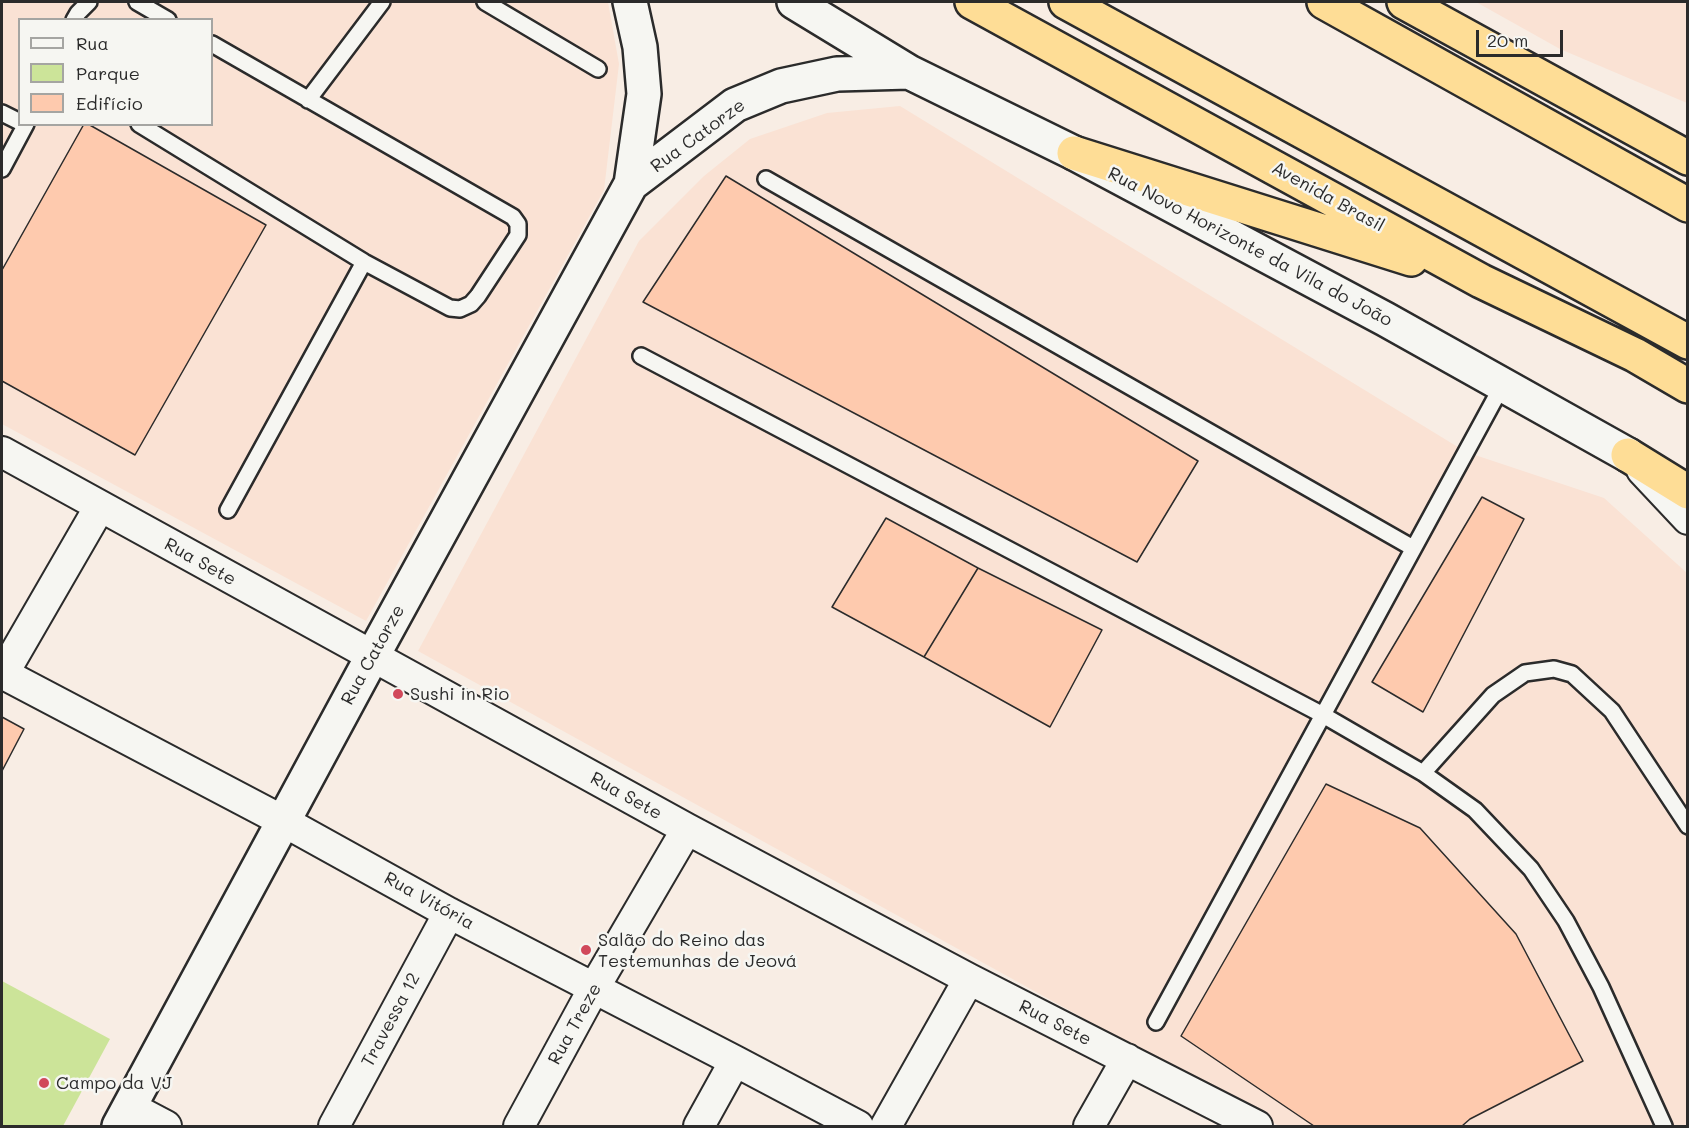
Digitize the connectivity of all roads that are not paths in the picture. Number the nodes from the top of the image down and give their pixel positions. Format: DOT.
graph roads {
  1 [pos="89,2"];
  2 [pos="136,2"];
  3 [pos="382,2"];
  4 [pos="485,2"];
  5 [pos="630,2"];
  6 [pos="794,2"];
  7 [pos="972,2"];
  8 [pos="1066,2"];
  9 [pos="1324,2"];
  10 [pos="1404,2"];
  11 [pos="77,11"];
  12 [pos="164,18"];
  13 [pos="213,45"];
  14 [pos="598,69"];
  15 [pos="909,72"];
  16 [pos="308,100"];
  17 [pos="2,113"];
  18 [pos="18,121"];
  19 [pos="25,126"];
  20 [pos="142,126"];
  21 [pos="1074,153"];
  22 [pos="1688,158"];
  23 [pos="2,169"];
  24 [pos="766,179"];
  25 [pos="630,184"];
  26 [pos="1688,206"];
  27 [pos="364,262"];
  28 [pos="1481,281"];
  29 [pos="1688,342"];
  30 [pos="1635,355"];
  31 [pos="641,356"];
  32 [pos="1503,384"];
  33 [pos="1688,386"];
  34 [pos="1688,407"];
  35 [pos="2,452"];
  36 [pos="1628,455"];
  37 [pos="1688,492"];
  38 [pos="99,508"];
  39 [pos="228,510"];
  40 [pos="1688,519"];
  41 [pos="1413,548"];
  42 [pos="372,657"];
  43 [pos="2,674"];
  44 [pos="1323,715"];
  45 [pos="1423,773"];
  46 [pos="283,821"];
  47 [pos="1688,826"];
  48 [pos="687,829"];
  49 [pos="449,913"];
  50 [pos="969,979"];
  51 [pos="594,988"];
  52 [pos="1156,1022"];
  53 [pos="1127,1059"];
  54 [pos="735,1061"];
  55 [pos="125,1117"];
  56 [pos="166,1126"];
  57 [pos="334,1126"];
  58 [pos="519,1126"];
  59 [pos="699,1126"];
  60 [pos="858,1126"];
  61 [pos="886,1126"];
  62 [pos="1089,1126"];
  63 [pos="1257,1126"];
  64 [pos="1664,1126"];
  1 -- 11 [label="lane"];
  2 -- 12 [label="lane"];
  3 -- 16 [label="lane"];
  4 -- 14 [label="lane"];
  5 -- 25 [label="street, Rua Catorze"];
  6 -- 15 [label="street, Rua Novo Horizonte da Vila do João"];
  7 -- 28 [label="highway, Avenida Brasil"];
  8 -- 29 [label="highway"];
  9 -- 26 [label="highway"];
  10 -- 22 [label="highway"];
  13 -- 16 [label="lane"];
  15 -- 21 [label="street, Rua Novo Horizonte da Vila do João"];
  15 -- 25 [label="street, Rua Catorze"];
  16 -- 27 [label="lane"];
  17 -- 18 [label="lane"];
  19 -- 23 [label="lane"];
  20 -- 27 [label="lane"];
  21 -- 28 [label="highway"];
  21 -- 32 [label="street, Rua Novo Horizonte da Vila do João"];
  24 -- 41 [label="lane"];
  25 -- 42 [label="street, Rua Catorze"];
  27 -- 39 [label="lane"];
  28 -- 30 [label="highway, Avenida Brasil"];
  30 -- 33 [label="highway, Avenida Brasil"];
  30 -- 34 [label="highway"];
  31 -- 44 [label="lane"];
  32 -- 36 [label="street, Rua Novo Horizonte da Vila do João"];
  32 -- 41 [label="lane"];
  35 -- 38 [label="street, Rua Sete"];
  36 -- 37 [label="highway"];
  36 -- 40 [label="street, Rua Novo Horizonte da Vila do João"];
  38 -- 42 [label="street, Rua Sete"];
  38 -- 43 [label="street"];
  41 -- 44 [label="lane"];
  42 -- 46 [label="street, Rua Catorze"];
  42 -- 48 [label="street, Rua Sete"];
  43 -- 46 [label="street, Rua Vitória"];
  44 -- 45 [label="lane"];
  44 -- 52 [label="lane"];
  45 -- 47 [label="lane"];
  45 -- 64 [label="lane"];
  46 -- 49 [label="street, Rua Vitória"];
  46 -- 55 [label="street, Rua Catorze"];
  48 -- 50 [label="street, Rua Sete"];
  48 -- 51 [label="street, Rua Treze"];
  49 -- 51 [label="street, Rua Vitória"];
  49 -- 57 [label="street, Travessa 12"];
  50 -- 53 [label="street, Rua Sete"];
  50 -- 61 [label="street"];
  51 -- 54 [label="street, Rua Vitória"];
  51 -- 58 [label="street, Rua Treze"];
  53 -- 62 [label="street"];
  53 -- 63 [label="street, Rua Sete"];
  54 -- 59 [label="street"];
  54 -- 60 [label="street, Rua Vitória"];
  55 -- 56 [label="street"];
}
